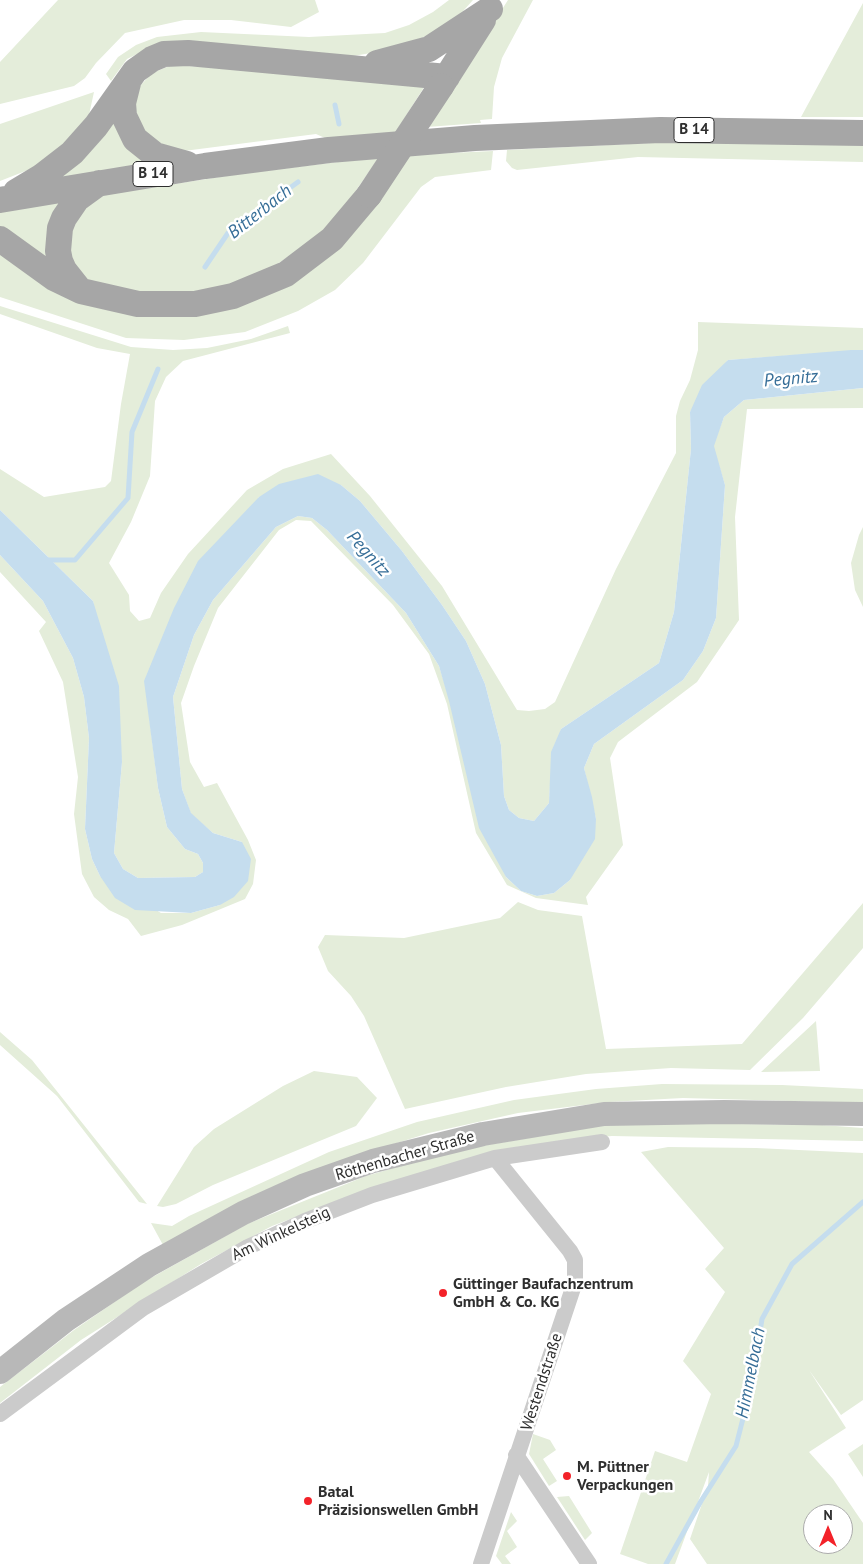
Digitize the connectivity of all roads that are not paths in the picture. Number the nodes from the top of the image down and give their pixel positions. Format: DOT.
graph roads {
  1 [pos="492,4"];
  2 [pos="345,67"];
  3 [pos="130,78"];
  4 [pos="444,81"];
  5 [pos="863,133"];
  6 [pos="205,166"];
  7 [pos="100,182"];
  8 [pos="1,200"];
  9 [pos="0,239"];
  10 [pos="81,291"];
  11 [pos="863,1114"];
  12 [pos="602,1142"];
  13 [pos="495,1158"];
  14 [pos="0,1372"];
  15 [pos="0,1414"];
  16 [pos="516,1455"];
  17 [pos="481,1564"];
  18 [pos="589,1564"];
  1 -- 2 [label="main road"];
  1 -- 4 [label="main road"];
  2 -- 3 [label="main road"];
  2 -- 4 [label="main road"];
  3 -- 6 [label="main road"];
  3 -- 8 [label="main road"];
  4 -- 10 [label="main road, bridge"];
  5 -- 6 [label="main road, B 14"];
  6 -- 7 [label="main road, B 14"];
  7 -- 8 [label="main road, B 14"];
  7 -- 10 [label="main road"];
  9 -- 10 [label="main road"];
  11 -- 14 [label="main road, Röthenbacher Straße"];
  12 -- 13 [label="street, Am Winkelsteig"];
  13 -- 15 [label="street, Am Winkelsteig"];
  13 -- 16 [label="street, Westendstraße"];
  16 -- 17 [label="street, Westendstraße"];
  16 -- 18 [label="street"];
}
